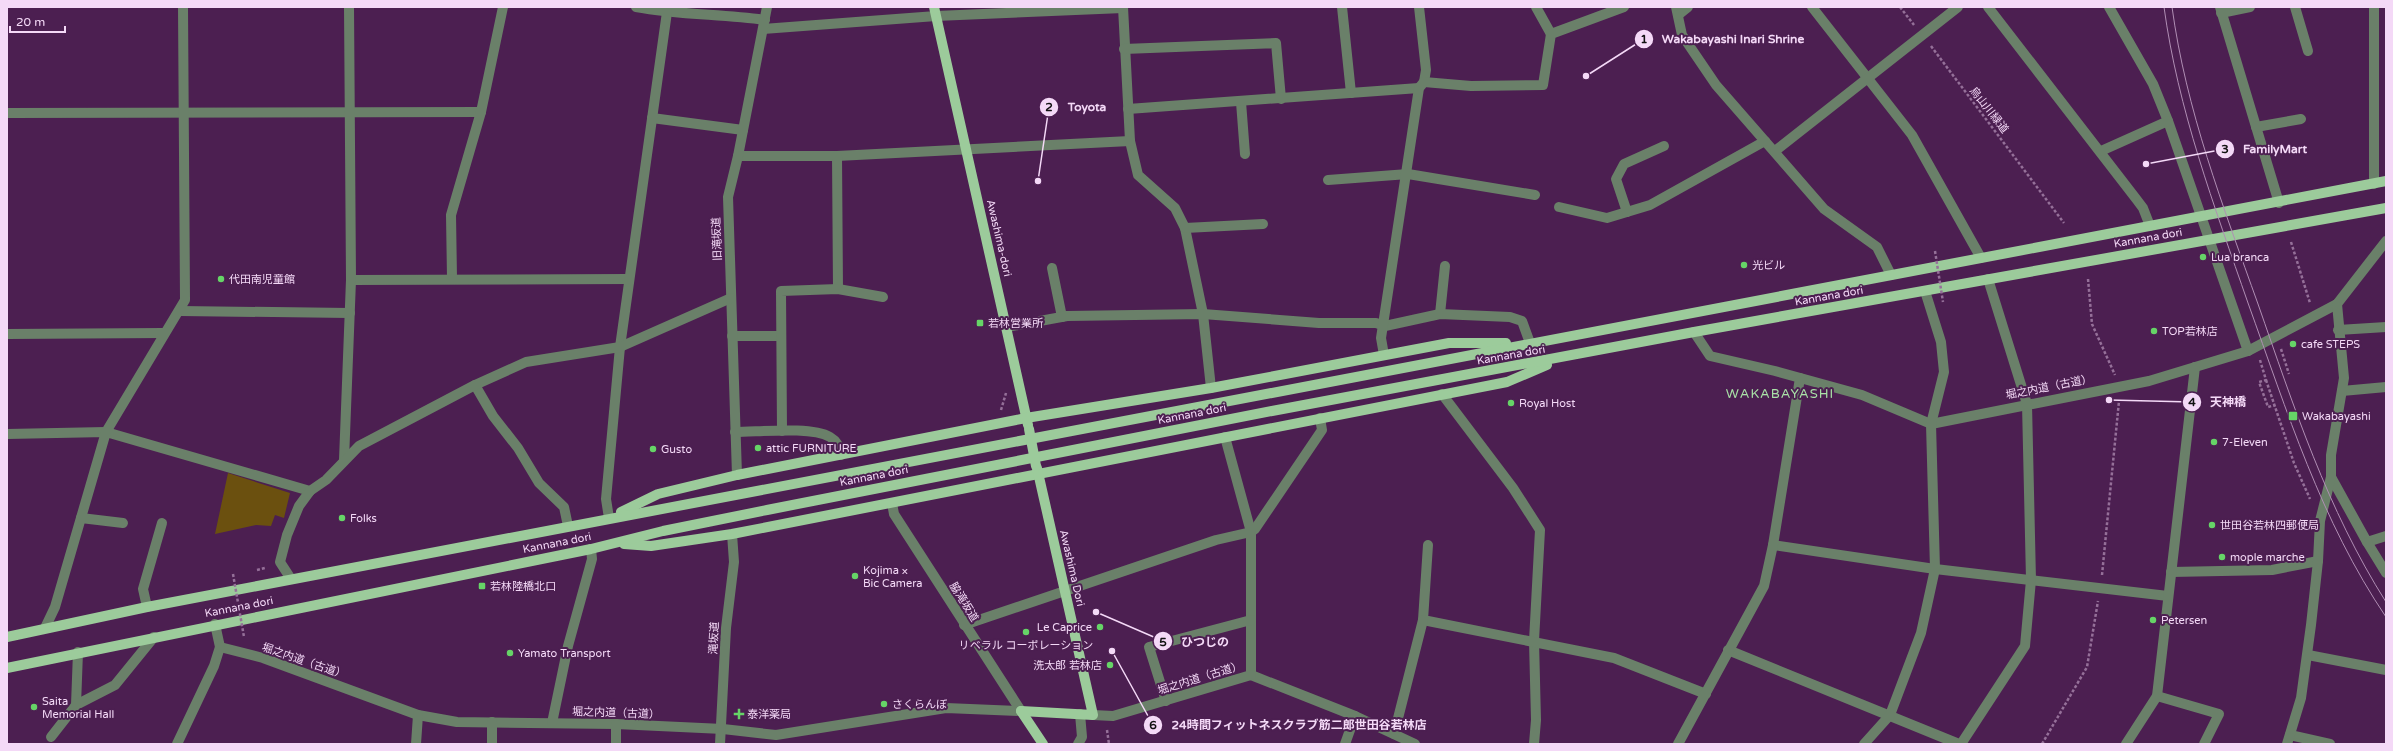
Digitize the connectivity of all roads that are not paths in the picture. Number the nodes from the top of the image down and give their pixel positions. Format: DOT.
graph roads {
  1 [pos="183,7"];
  2 [pos="349,7"];
  3 [pos="503,7"];
  4 [pos="636,7"];
  5 [pos="767,7"];
  6 [pos="1123,7"];
  7 [pos="1342,7"];
  8 [pos="1419,7"];
  9 [pos="1536,7"];
  10 [pos="1624,7"];
  11 [pos="1688,7"];
  12 [pos="1812,7"];
  13 [pos="1958,7"];
  14 [pos="1988,7"];
  15 [pos="2109,7"];
  16 [pos="2250,7"];
  17 [pos="2295,7"];
  18 [pos="2374,7"];
  19 [pos="662,10"];
  20 [pos="2220,10"];
  21 [pos="1677,11"];
  22 [pos="935,12"];
  23 [pos="764,25"];
  24 [pos="1551,34"];
  25 [pos="1124,49"];
  26 [pos="2308,51"];
  27 [pos="1867,78"];
  28 [pos="1422,85"];
  29 [pos="1351,94"];
  30 [pos="1281,99"];
  31 [pos="1241,102"];
  32 [pos="1128,109"];
  33 [pos="481,112"];
  34 [pos="7,113"];
  35 [pos="183,113"];
  36 [pos="350,114"];
  37 [pos="652,118"];
  38 [pos="2301,119"];
  39 [pos="2168,121"];
  40 [pos="2256,127"];
  41 [pos="743,130"];
  42 [pos="1130,141"];
  43 [pos="1765,141"];
  44 [pos="1664,146"];
  45 [pos="966,148"];
  46 [pos="1774,151"];
  47 [pos="2100,151"];
  48 [pos="1245,154"];
  49 [pos="738,156"];
  50 [pos="837,156"];
  51 [pos="1408,174"];
  52 [pos="1328,180"];
  53 [pos="2386,181"];
  54 [pos="2374,184"];
  55 [pos="1535,195"];
  56 [pos="2279,203"];
  57 [pos="1558,207"];
  58 [pos="2386,208"];
  59 [pos="1627,212"];
  60 [pos="2200,218"];
  61 [pos="1263,224"];
  62 [pos="2150,226"];
  63 [pos="1185,228"];
  64 [pos="2208,239"];
  65 [pos="2386,241"];
  66 [pos="1981,258"];
  67 [pos="1445,266"];
  68 [pos="1052,268"];
  69 [pos="1891,275"];
  70 [pos="452,278"];
  71 [pos="629,279"];
  72 [pos="1988,279"];
  73 [pos="351,280"];
  74 [pos="838,289"];
  75 [pos="1926,291"];
  76 [pos="883,297"];
  77 [pos="731,298"];
  78 [pos="2336,304"];
  79 [pos="180,311"];
  80 [pos="350,313"];
  81 [pos="1203,314"];
  82 [pos="1440,314"];
  83 [pos="1062,317"];
  84 [pos="1385,326"];
  85 [pos="1007,327"];
  86 [pos="2386,327"];
  87 [pos="2338,330"];
  88 [pos="1694,332"];
  89 [pos="163,333"];
  90 [pos="7,334"];
  91 [pos="732,336"];
  92 [pos="781,336"];
  93 [pos="1530,343"];
  94 [pos="620,346"];
  95 [pos="2252,349"];
  96 [pos="1384,355"];
  97 [pos="1563,358"];
  98 [pos="2195,367"];
  99 [pos="1800,378"];
  100 [pos="475,385"];
  101 [pos="2386,387"];
  102 [pos="1210,388"];
  103 [pos="2342,391"];
  104 [pos="1442,394"];
  105 [pos="2027,404"];
  106 [pos="1026,418"];
  107 [pos="1320,418"];
  108 [pos="1931,424"];
  109 [pos="106,432"];
  110 [pos="735,432"];
  111 [pos="782,432"];
  112 [pos="7,434"];
  113 [pos="1225,437"];
  114 [pos="841,455"];
  115 [pos="344,460"];
  116 [pos="1037,470"];
  117 [pos="737,475"];
  118 [pos="2331,477"];
  119 [pos="310,491"];
  120 [pos="892,503"];
  121 [pos="81,518"];
  122 [pos="609,518"];
  123 [pos="123,523"];
  124 [pos="162,523"];
  125 [pos="568,526"];
  126 [pos="1251,532"];
  127 [pos="732,534"];
  128 [pos="2386,536"];
  129 [pos="2367,542"];
  130 [pos="616,543"];
  131 [pos="1428,545"];
  132 [pos="1773,545"];
  133 [pos="591,549"];
  134 [pos="2318,561"];
  135 [pos="1935,569"];
  136 [pos="2170,572"];
  137 [pos="2386,574"];
  138 [pos="291,579"];
  139 [pos="2031,580"];
  140 [pos="1066,590"];
  141 [pos="2168,596"];
  142 [pos="146,606"];
  143 [pos="1251,620"];
  144 [pos="1423,620"];
  145 [pos="215,624"];
  146 [pos="964,625"];
  147 [pos="45,628"];
  148 [pos="7,637"];
  149 [pos="154,637"];
  150 [pos="1534,641"];
  151 [pos="220,647"];
  152 [pos="1728,650"];
  153 [pos="78,652"];
  154 [pos="2308,655"];
  155 [pos="7,668"];
  156 [pos="2386,670"];
  157 [pos="1251,675"];
  158 [pos="1706,694"];
  159 [pos="2157,696"];
  160 [pos="1166,701"];
  161 [pos="76,705"];
  162 [pos="1021,711"];
  163 [pos="1080,714"];
  164 [pos="418,715"];
  165 [pos="1093,715"];
  166 [pos="1890,715"];
  167 [pos="1355,716"];
  168 [pos="492,722"];
  169 [pos="552,723"];
  170 [pos="616,724"];
  171 [pos="723,729"];
  172 [pos="1394,734"];
  173 [pos="51,737"];
  174 [pos="2289,739"];
  175 [pos="1409,743"];
  176 [pos="177,744"];
  177 [pos="416,744"];
  178 [pos="492,744"];
  179 [pos="616,744"];
  180 [pos="720,744"];
  181 [pos="1043,744"];
  182 [pos="1078,744"];
  183 [pos="1345,744"];
  184 [pos="1534,744"];
  185 [pos="1678,744"];
  186 [pos="1864,744"];
  187 [pos="1960,744"];
  188 [pos="2126,744"];
  189 [pos="2204,744"];
  190 [pos="2330,744"];
  1 -- 35 [label="street"];
  2 -- 36 [label="street"];
  3 -- 33 [label="street"];
  4 -- 19 [label="street"];
  5 -- 23 [label="street, 旧滝坂道"];
  6 -- 22 [label="street"];
  6 -- 25 [label="street"];
  7 -- 29 [label="street"];
  8 -- 28 [label="street"];
  9 -- 24 [label="street"];
  10 -- 24 [label="street"];
  11 -- 21 [label="street"];
  12 -- 27 [label="street"];
  13 -- 27 [label="street"];
  14 -- 47 [label="street"];
  15 -- 39 [label="street"];
  16 -- 20 [label="street"];
  17 -- 26 [label="street"];
  18 -- 54 [label="street"];
  19 -- 23 [label="street"];
  19 -- 37 [label="street"];
  20 -- 40 [label="street"];
  21 -- 43 [label="street"];
  22 -- 23 [label="street"];
  22 -- 45 [label="main road, Awashima-dori"];
  23 -- 41 [label="street, 旧滝坂道"];
  24 -- 28 [label="street"];
  25 -- 30 [label="street"];
  25 -- 32 [label="street"];
  27 -- 46 [label="street"];
  27 -- 66 [label="street"];
  28 -- 29 [label="street"];
  28 -- 51 [label="street"];
  29 -- 30 [label="street"];
  30 -- 31 [label="street"];
  31 -- 32 [label="street"];
  31 -- 48 [label="street"];
  32 -- 42 [label="street"];
  33 -- 36 [label="street"];
  33 -- 70 [label="street"];
  34 -- 35 [label="street"];
  35 -- 36 [label="street"];
  35 -- 79 [label="street"];
  36 -- 73 [label="street"];
  37 -- 41 [label="street"];
  37 -- 71 [label="street"];
  38 -- 40 [label="street"];
  39 -- 47 [label="street"];
  39 -- 60 [label="street"];
  40 -- 56 [label="street"];
  41 -- 49 [label="street, 旧滝坂道"];
  42 -- 45 [label="street"];
  42 -- 63 [label="street"];
  43 -- 46 [label="street"];
  43 -- 59 [label="street"];
  44 -- 59 [label="street"];
  45 -- 50 [label="street"];
  45 -- 85 [label="main road, Awashima-dori"];
  46 -- 69 [label="street"];
  47 -- 62 [label="street"];
  49 -- 50 [label="street"];
  49 -- 77 [label="street, 旧滝坂道"];
  50 -- 74 [label="street"];
  51 -- 52 [label="street"];
  51 -- 55 [label="street"];
  51 -- 84 [label="street"];
  53 -- 54 [label="main road, Kannana dori"];
  54 -- 56 [label="main road, Kannana dori"];
  56 -- 60 [label="main road, Kannana dori"];
  57 -- 59 [label="street"];
  58 -- 64 [label="main road, Kannana dori"];
  60 -- 62 [label="main road, Kannana dori"];
  60 -- 64 [label="street"];
  61 -- 63 [label="street"];
  62 -- 66 [label="main road, Kannana dori"];
  63 -- 81 [label="street"];
  64 -- 72 [label="main road, Kannana dori"];
  64 -- 95 [label="street"];
  65 -- 78 [label="street, 堀之内道（古道）"];
  66 -- 69 [label="main road, Kannana dori"];
  67 -- 82 [label="street"];
  68 -- 83 [label="street"];
  69 -- 93 [label="main road, Kannana dori"];
  70 -- 71 [label="street"];
  70 -- 73 [label="street"];
  71 -- 94 [label="street"];
  72 -- 75 [label="main road, Kannana dori"];
  72 -- 105 [label="street"];
  73 -- 80 [label="street"];
  74 -- 76 [label="street"];
  74 -- 92 [label="street"];
  75 -- 88 [label="main road, Kannana dori"];
  75 -- 108 [label="street"];
  77 -- 91 [label="street, 旧滝坂道"];
  77 -- 94 [label="street"];
  78 -- 87 [label="street"];
  78 -- 95 [label="street, 堀之内道（古道）"];
  79 -- 80 [label="street"];
  79 -- 89 [label="street"];
  80 -- 115 [label="street"];
  81 -- 83 [label="street"];
  81 -- 84 [label="street"];
  81 -- 102 [label="street"];
  82 -- 84 [label="street"];
  82 -- 93 [label="street"];
  83 -- 85 [label="street"];
  84 -- 96 [label="street"];
  85 -- 106 [label="main road, Awashima-dori"];
  86 -- 87 [label="street"];
  87 -- 103 [label="street"];
  88 -- 97 [label="main road, Kannana dori"];
  88 -- 99 [label="street"];
  89 -- 90 [label="street"];
  89 -- 109 [label="street"];
  91 -- 92 [label="street"];
  91 -- 110 [label="street, 旧滝坂道"];
  92 -- 111 [label="street"];
  93 -- 96 [label="main road"];
  93 -- 122 [label="main road, Kannana dori"];
  94 -- 100 [label="street"];
  94 -- 122 [label="street"];
  95 -- 98 [label="street, 堀之内道（古道）"];
  96 -- 102 [label="main road"];
  97 -- 104 [label="main road"];
  97 -- 130 [label="main road, Kannana dori"];
  98 -- 105 [label="street, 堀之内道（古道）"];
  98 -- 136 [label="street"];
  99 -- 108 [label="street"];
  99 -- 132 [label="street"];
  100 -- 115 [label="street"];
  100 -- 125 [label="street"];
  101 -- 103 [label="street"];
  102 -- 106 [label="main road"];
  103 -- 118 [label="street"];
  104 -- 107 [label="main road"];
  104 -- 150 [label="street"];
  105 -- 108 [label="street, 堀之内道（古道）"];
  105 -- 139 [label="street"];
  106 -- 114 [label="main road"];
  106 -- 116 [label="main road, Awashima-dori, bridge"];
  107 -- 113 [label="main road"];
  107 -- 126 [label="street"];
  108 -- 135 [label="street"];
  109 -- 112 [label="street"];
  109 -- 119 [label="street"];
  109 -- 121 [label="street"];
  110 -- 111 [label="street"];
  110 -- 117 [label="street, 旧滝坂道"];
  111 -- 114 [label="street"];
  113 -- 116 [label="main road"];
  113 -- 126 [label="street, 堀之内道（古道）"];
  114 -- 117 [label="main road"];
  115 -- 119 [label="street"];
  116 -- 120 [label="main road"];
  116 -- 140 [label="main road, Awashima Dori"];
  117 -- 122 [label="main road"];
  118 -- 129 [label="street"];
  118 -- 134 [label="street"];
  119 -- 138 [label="street"];
  120 -- 127 [label="main road"];
  120 -- 146 [label="street, 脇滝坂道"];
  121 -- 123 [label="street"];
  121 -- 147 [label="street"];
  122 -- 125 [label="main road, Kannana dori"];
  124 -- 142 [label="street"];
  125 -- 138 [label="main road, Kannana dori"];
  126 -- 140 [label="street"];
  126 -- 143 [label="street, 堀之内道（古道）"];
  127 -- 130 [label="main road"];
  127 -- 171 [label="street, 滝坂道"];
  128 -- 129 [label="street"];
  129 -- 137 [label="street"];
  130 -- 133 [label="main road, Kannana dori"];
  131 -- 144 [label="street"];
  132 -- 135 [label="street"];
  132 -- 152 [label="street"];
  133 -- 145 [label="main road, Kannana dori"];
  133 -- 169 [label="street"];
  134 -- 136 [label="street"];
  134 -- 154 [label="street"];
  135 -- 139 [label="street"];
  135 -- 166 [label="street"];
  136 -- 141 [label="street"];
  138 -- 142 [label="main road, Kannana dori"];
  139 -- 141 [label="street"];
  139 -- 187 [label="street"];
  140 -- 146 [label="street"];
  140 -- 165 [label="main road, Awashima Dori"];
  141 -- 159 [label="street"];
  142 -- 147 [label="main road, Kannana dori"];
  143 -- 157 [label="street, 堀之内道（古道）"];
  143 -- 160 [label="street"];
  144 -- 150 [label="street"];
  144 -- 172 [label="street"];
  145 -- 149 [label="main road, Kannana dori"];
  145 -- 151 [label="street"];
  146 -- 162 [label="street, 脇滝坂道"];
  147 -- 148 [label="main road, Kannana dori"];
  149 -- 153 [label="main road, Kannana dori"];
  149 -- 161 [label="street"];
  150 -- 158 [label="street"];
  150 -- 184 [label="street"];
  151 -- 164 [label="street, 堀之内道（古道）"];
  151 -- 176 [label="street"];
  152 -- 158 [label="street"];
  152 -- 166 [label="street"];
  153 -- 155 [label="main road, Kannana dori"];
  153 -- 161 [label="street"];
  154 -- 156 [label="street"];
  154 -- 174 [label="street"];
  157 -- 160 [label="street, 堀之内道（古道）"];
  157 -- 167 [label="street"];
  158 -- 185 [label="street"];
  159 -- 188 [label="street"];
  159 -- 189 [label="street"];
  160 -- 165 [label="street, 堀之内道（古道）"];
  161 -- 173 [label="street"];
  162 -- 163 [label="main road"];
  162 -- 171 [label="street, 堀之内道（古道）"];
  162 -- 181 [label="main road"];
  163 -- 165 [label="main road"];
  163 -- 182 [label="street"];
  164 -- 168 [label="street, 堀之内道（古道）"];
  164 -- 177 [label="street"];
  166 -- 186 [label="street"];
  166 -- 187 [label="street"];
  167 -- 172 [label="street"];
  167 -- 183 [label="street"];
  168 -- 169 [label="street, 堀之内道（古道）"];
  168 -- 178 [label="street"];
  169 -- 170 [label="street, 堀之内道（古道）"];
  170 -- 171 [label="street, 堀之内道（古道）"];
  170 -- 179 [label="street"];
  171 -- 180 [label="street, 滝坂道"];
  172 -- 175 [label="street"];
  174 -- 190 [label="street"];
}
